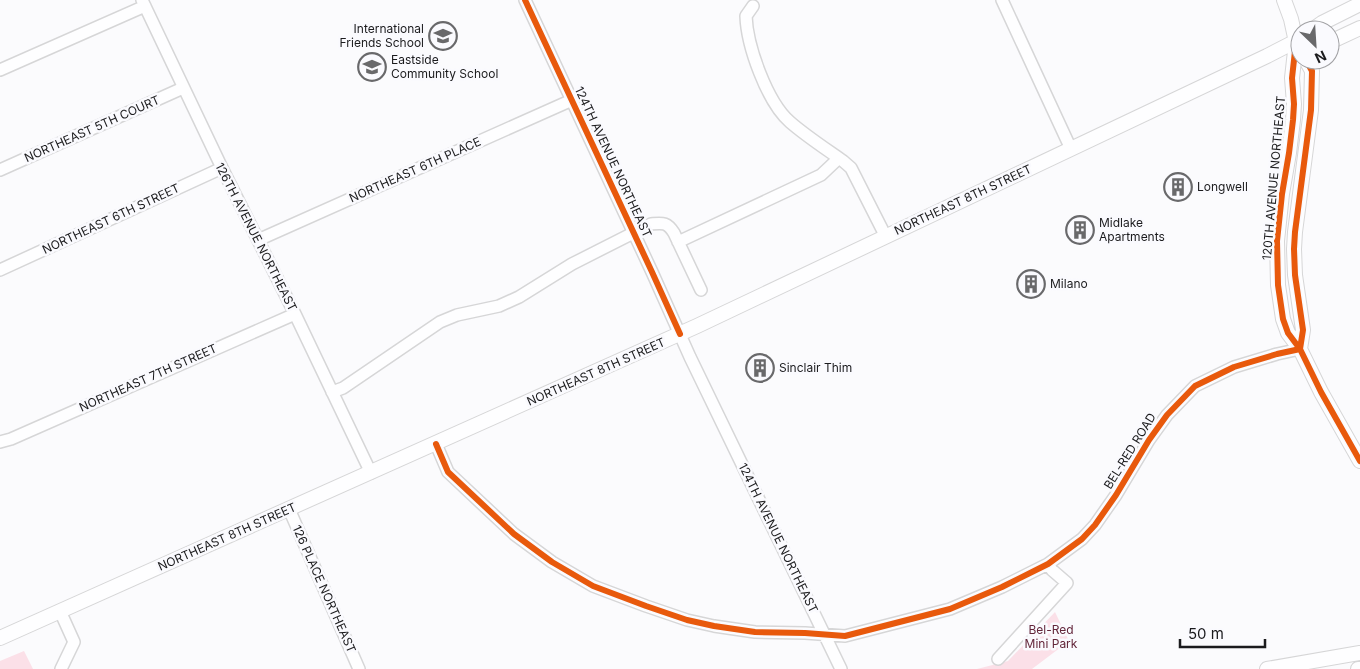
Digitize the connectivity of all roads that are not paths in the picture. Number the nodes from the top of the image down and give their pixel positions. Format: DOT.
graph roads {
  1 [pos="525,0"];
  2 [pos="1002,0"];
  3 [pos="1284,0"];
  4 [pos="143,3"];
  5 [pos="1360,4"];
  6 [pos="754,6"];
  7 [pos="1291,20"];
  8 [pos="1328,20"];
  9 [pos="1360,28"];
  10 [pos="1340,37"];
  11 [pos="1290,47"];
  12 [pos="0,70"];
  13 [pos="1294,70"];
  14 [pos="1311,70"];
  15 [pos="183,88"];
  16 [pos="572,100"];
  17 [pos="1071,149"];
  18 [pos="839,158"];
  19 [pos="222,168"];
  20 [pos="0,170"];
  21 [pos="634,233"];
  22 [pos="886,237"];
  23 [pos="258,240"];
  24 [pos="678,242"];
  25 [pos="0,270"];
  26 [pos="701,290"];
  27 [pos="295,314"];
  28 [pos="680,334"];
  29 [pos="1300,349"];
  30 [pos="332,392"];
  31 [pos="0,442"];
  32 [pos="436,444"];
  33 [pos="1360,461"];
  34 [pos="371,473"];
  35 [pos="289,509"];
  36 [pos="1048,564"];
  37 [pos="60,611"];
  38 [pos="826,635"];
  39 [pos="0,638"];
  40 [pos="1360,653"];
  41 [pos="998,659"];
  42 [pos="61,669"];
  43 [pos="359,669"];
  44 [pos="841,669"];
  45 [pos="1267,669"];
  1 -- 16 [label="street, 124TH AVENUE NORTHEAST"];
  2 -- 17 [label="street"];
  3 -- 7 [label="main road, 120TH AVENUE NORTHEAST"];
  4 -- 12 [label="street"];
  4 -- 15 [label="street, 126TH AVENUE NORTHEAST"];
  5 -- 8 [label="main road"];
  6 -- 18 [label="street"];
  9 -- 10 [label="main road"];
  11 -- 17 [label="main road, NORTHEAST 8TH STREET"];
  13 -- 29 [label="main road, 120TH AVENUE NORTHEAST"];
  14 -- 29 [label="main road, 120TH AVENUE NORTHEAST"];
  15 -- 19 [label="street, 126TH AVENUE NORTHEAST"];
  15 -- 20 [label="street, NORTHEAST 5TH COURT"];
  16 -- 21 [label="street, 124TH AVENUE NORTHEAST"];
  16 -- 23 [label="street, NORTHEAST 6TH PLACE"];
  17 -- 22 [label="main road, NORTHEAST 8TH STREET"];
  18 -- 22 [label="street"];
  18 -- 24 [label="street"];
  19 -- 23 [label="street, 126TH AVENUE NORTHEAST"];
  19 -- 25 [label="street, NORTHEAST 6TH STREET"];
  21 -- 24 [label="street"];
  21 -- 28 [label="street, 124TH AVENUE NORTHEAST"];
  21 -- 30 [label="street"];
  22 -- 28 [label="main road, NORTHEAST 8TH STREET"];
  23 -- 27 [label="street, 126TH AVENUE NORTHEAST"];
  24 -- 26 [label="street"];
  27 -- 30 [label="street, 126TH AVENUE NORTHEAST"];
  27 -- 31 [label="street, NORTHEAST 7TH STREET"];
  28 -- 32 [label="main road, NORTHEAST 8TH STREET"];
  28 -- 38 [label="street, 124TH AVENUE NORTHEAST"];
  29 -- 33 [label="main road, 120TH AVENUE NORTHEAST"];
  29 -- 36 [label="street, BEL-RED ROAD"];
  30 -- 34 [label="street, 126TH AVENUE NORTHEAST"];
  32 -- 34 [label="main road, NORTHEAST 8TH STREET"];
  32 -- 38 [label="street, BEL-RED ROAD"];
  34 -- 35 [label="main road, NORTHEAST 8TH STREET"];
  35 -- 37 [label="main road, NORTHEAST 8TH STREET"];
  35 -- 43 [label="street, 126 PLACE NORTHEAST"];
  36 -- 38 [label="street, BEL-RED ROAD"];
  36 -- 41 [label="street"];
  37 -- 39 [label="main road, NORTHEAST 8TH STREET"];
  37 -- 42 [label="street"];
  38 -- 44 [label="street, 124TH AVENUE NORTHEAST"];
  40 -- 45 [label="main road"];
}
